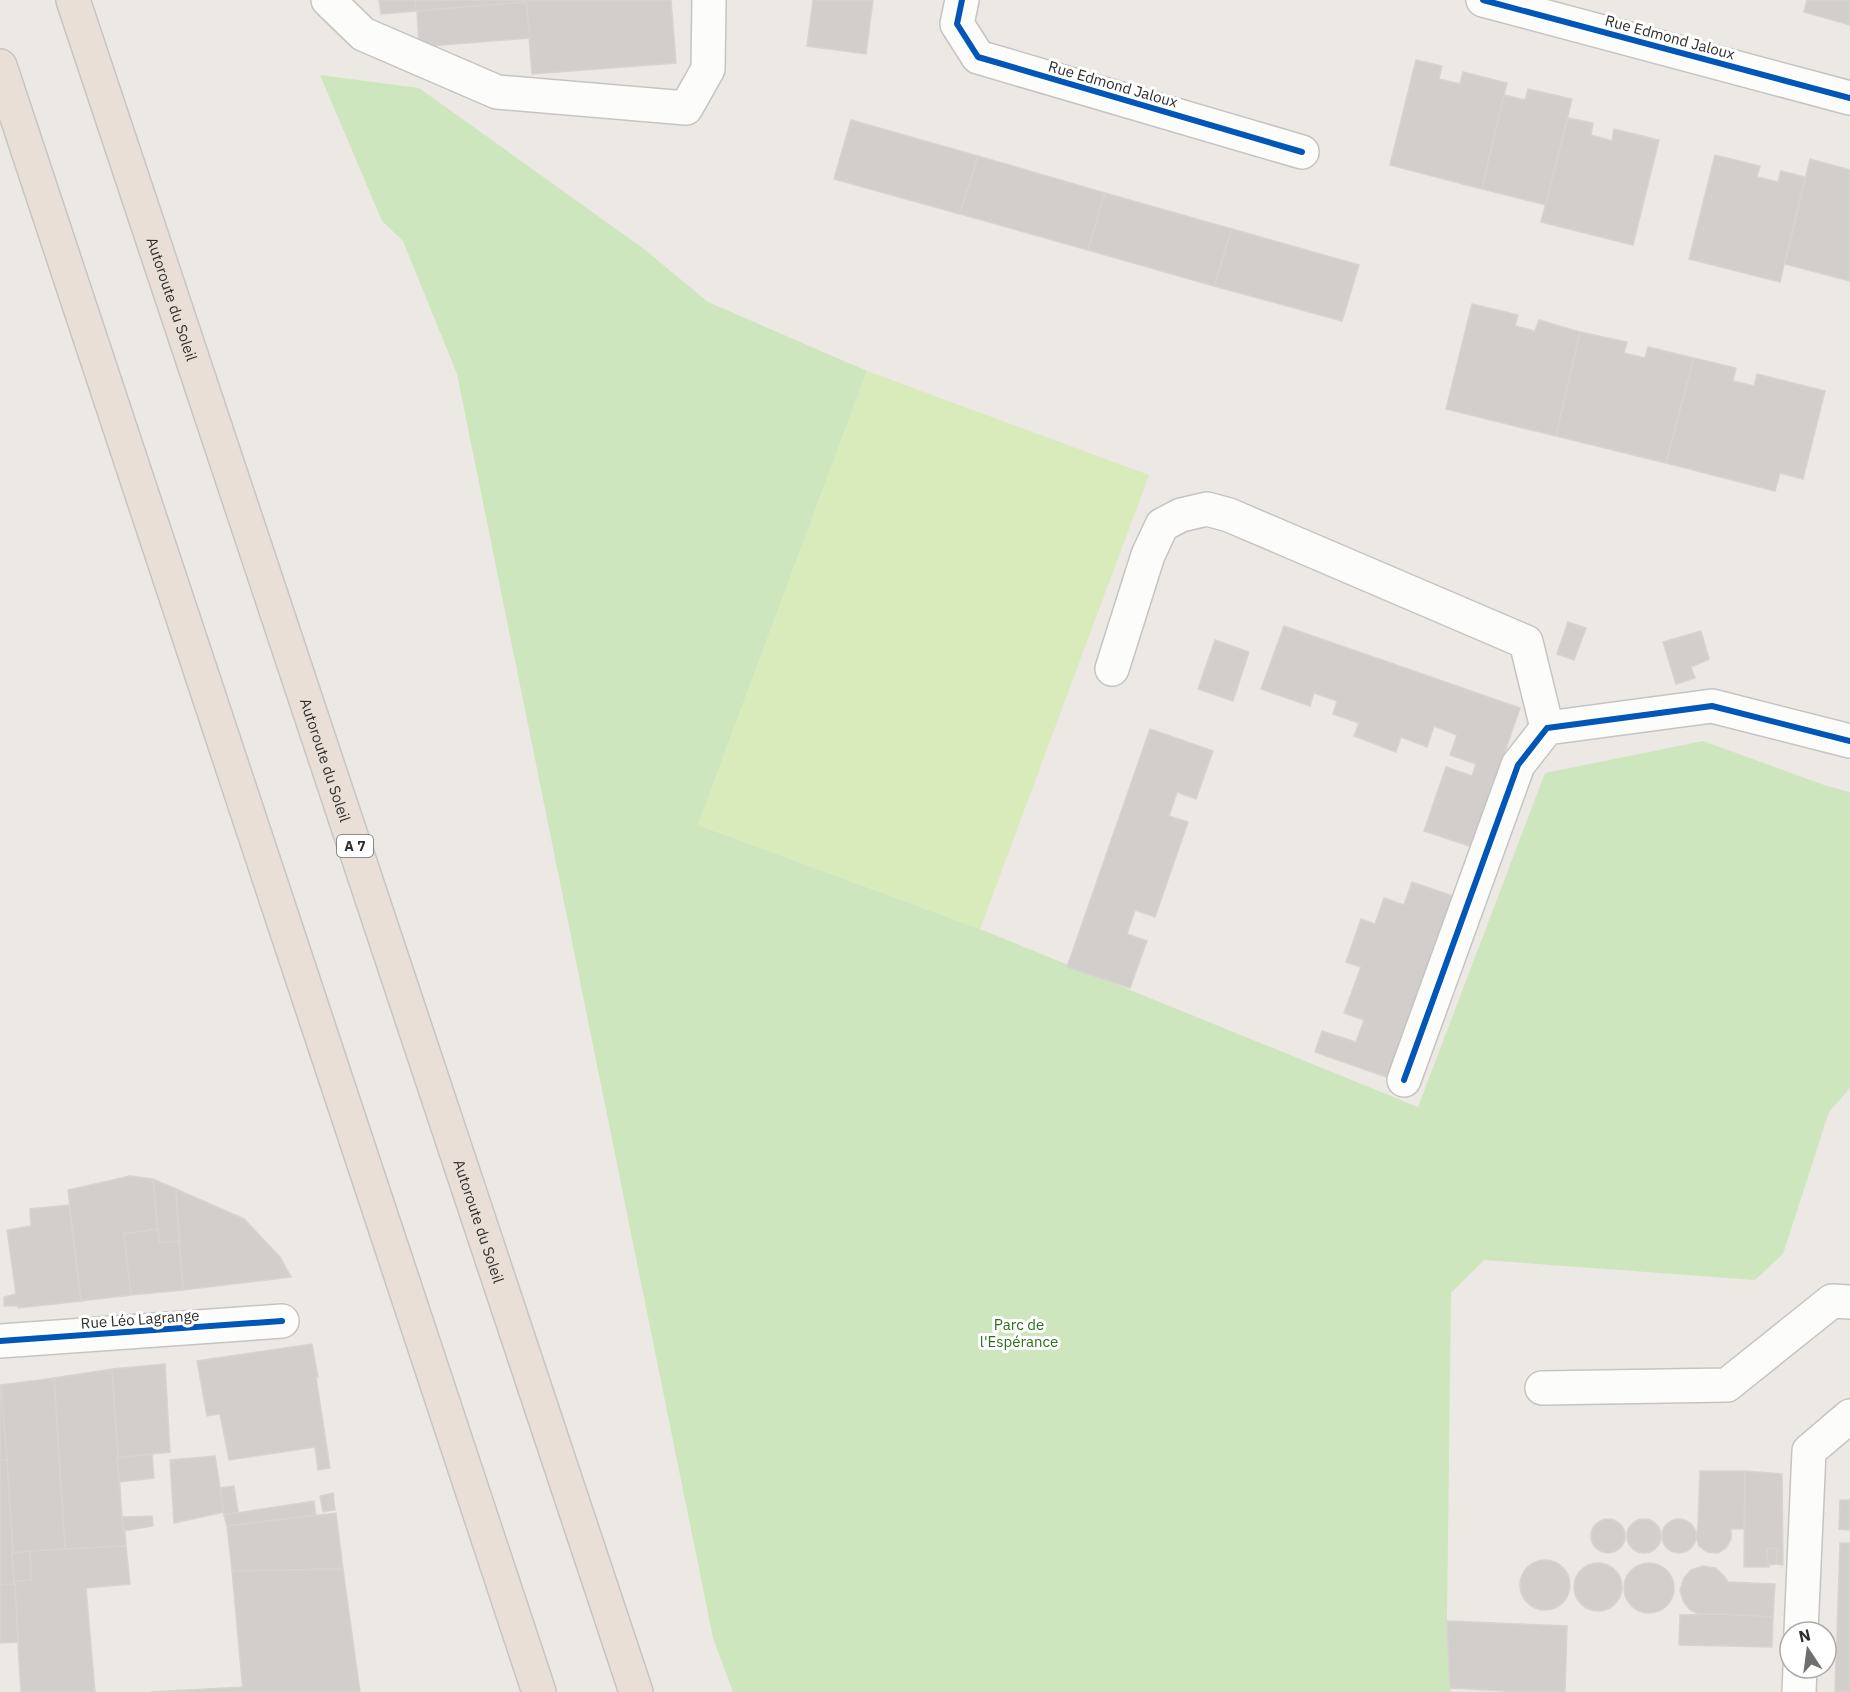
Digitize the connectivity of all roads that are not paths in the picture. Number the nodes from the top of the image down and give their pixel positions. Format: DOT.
graph roads {
  1 [pos="73,0"];
  2 [pos="328,0"];
  3 [pos="709,0"];
  4 [pos="962,0"];
  5 [pos="1501,2"];
  6 [pos="0,66"];
  7 [pos="1850,98"];
  8 [pos="1302,152"];
  9 [pos="1112,669"];
  10 [pos="1546,728"];
  11 [pos="1850,741"];
  12 [pos="1404,1080"];
  13 [pos="1850,1302"];
  14 [pos="282,1321"];
  15 [pos="0,1341"];
  16 [pos="1542,1388"];
  17 [pos="1850,1416"];
  18 [pos="1802,1620"];
  19 [pos="539,1692"];
  20 [pos="636,1692"];
  1 -- 20 [label="highway, Autoroute du Soleil / A 7"];
  2 -- 3 [label="street"];
  4 -- 8 [label="street, Rue Edmond Jaloux"];
  5 -- 7 [label="street, Rue Edmond Jaloux"];
  6 -- 19 [label="highway"];
  9 -- 10 [label="street"];
  10 -- 11 [label="street"];
  10 -- 12 [label="street"];
  13 -- 16 [label="street"];
  14 -- 15 [label="street, Rue Léo Lagrange"];
  17 -- 18 [label="street"];
}
